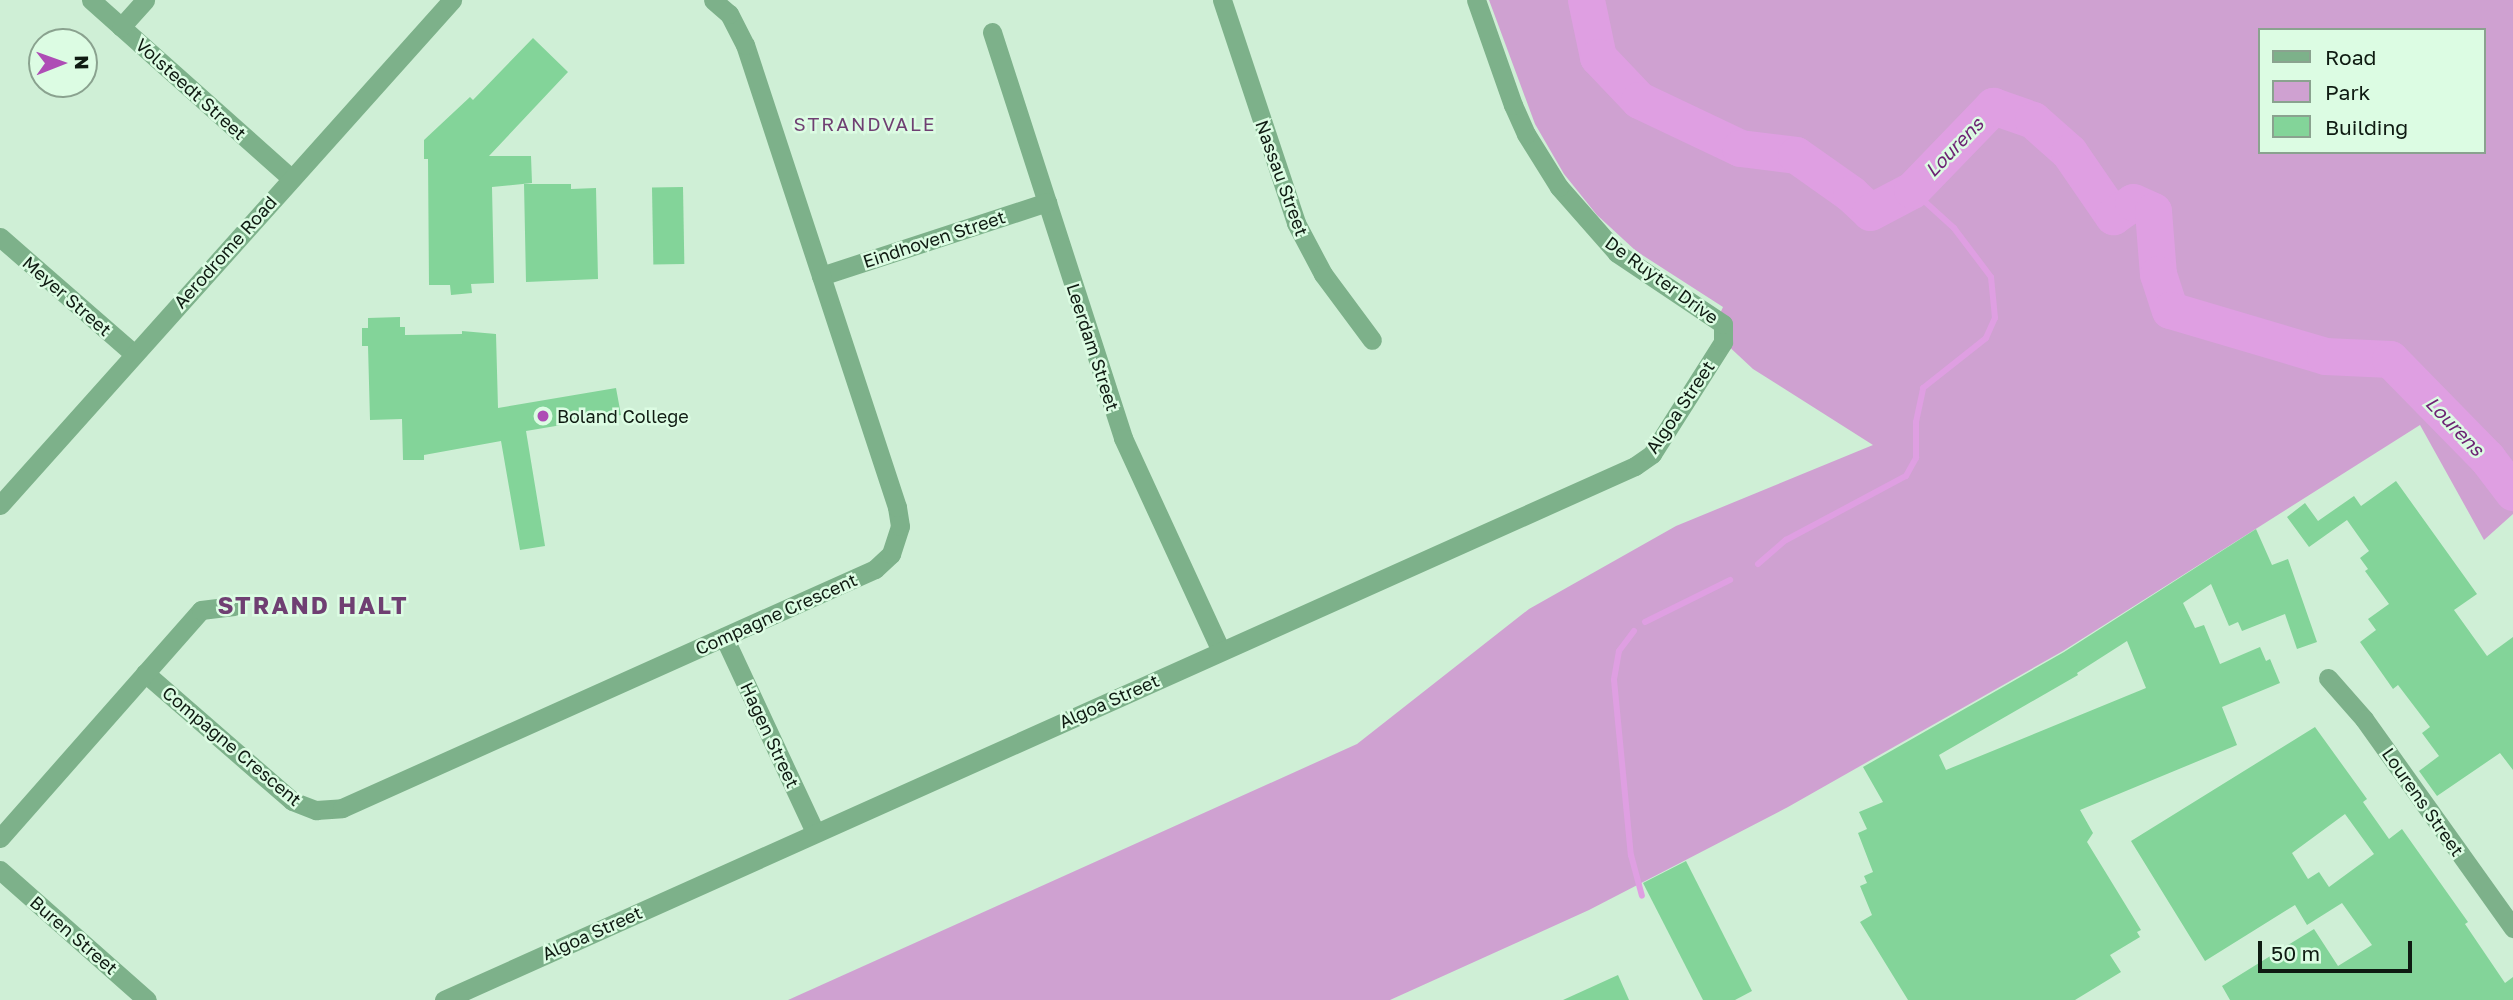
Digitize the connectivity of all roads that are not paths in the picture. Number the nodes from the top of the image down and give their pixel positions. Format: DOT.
graph roads {
  1 [pos="91,0"];
  2 [pos="145,0"];
  3 [pos="452,0"];
  4 [pos="713,0"];
  5 [pos="1224,0"];
  6 [pos="1476,0"];
  7 [pos="735,7"];
  8 [pos="121,27"];
  9 [pos="992,33"];
  10 [pos="291,178"];
  11 [pos="1047,202"];
  12 [pos="0,237"];
  13 [pos="821,276"];
  14 [pos="1372,340"];
  15 [pos="1723,342"];
  16 [pos="134,354"];
  17 [pos="0,505"];
  18 [pos="234,606"];
  19 [pos="724,637"];
  20 [pos="1221,651"];
  21 [pos="145,673"];
  22 [pos="2328,678"];
  23 [pos="815,832"];
  24 [pos="0,838"];
  25 [pos="0,870"];
  26 [pos="2513,928"];
  27 [pos="147,1000"];
  28 [pos="444,1000"];
  1 -- 8 [label="street, Volsteedt Street"];
  2 -- 8 [label="street"];
  3 -- 10 [label="street, Aerodrome Road"];
  4 -- 7 [label="street, Compagne Crescent"];
  5 -- 14 [label="street, Nassau Street"];
  6 -- 15 [label="street, De Ruyter Drive"];
  7 -- 13 [label="street, Compagne Crescent"];
  8 -- 10 [label="street, Volsteedt Street"];
  9 -- 11 [label="street, Leerdam Street"];
  10 -- 16 [label="street, Aerodrome Road"];
  11 -- 13 [label="street, Eindhoven Street"];
  11 -- 20 [label="street, Leerdam Street"];
  12 -- 16 [label="street, Meyer Street"];
  13 -- 19 [label="street, Compagne Crescent"];
  15 -- 20 [label="street, Algoa Street"];
  16 -- 17 [label="street, Aerodrome Road"];
  18 -- 21 [label="street, Compagne Crescent"];
  19 -- 21 [label="street, Compagne Crescent"];
  19 -- 23 [label="street, Hagen Street"];
  20 -- 23 [label="street, Algoa Street"];
  21 -- 24 [label="street, Compagne Crescent"];
  22 -- 26 [label="street, Lourens Street"];
  23 -- 28 [label="street, Algoa Street"];
  25 -- 27 [label="street, Buren Street"];
}
